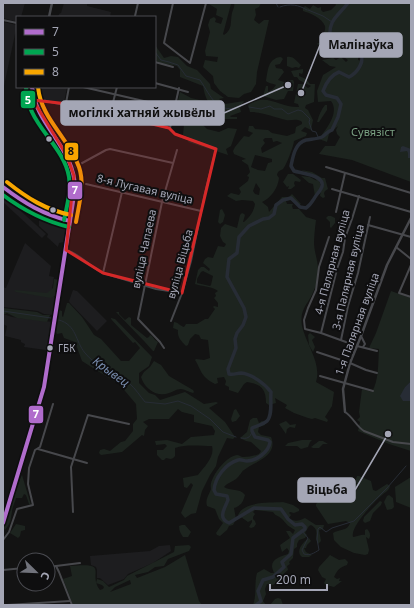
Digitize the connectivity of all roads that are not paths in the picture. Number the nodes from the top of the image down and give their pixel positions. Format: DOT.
graph roads {
  1 [pos="52,3"];
  2 [pos="138,3"];
  3 [pos="173,3"];
  4 [pos="206,3"];
  5 [pos="49,16"];
  6 [pos="135,16"];
  7 [pos="3,20"];
  8 [pos="16,24"];
  9 [pos="156,62"];
  10 [pos="173,67"];
  11 [pos="156,82"];
  12 [pos="32,88"];
  13 [pos="69,88"];
  14 [pos="88,88"];
  15 [pos="117,88"];
  16 [pos="179,88"];
  17 [pos="188,92"];
  18 [pos="115,94"];
  19 [pos="33,100"];
  20 [pos="66,104"];
  21 [pos="174,108"];
  22 [pos="110,114"];
  23 [pos="170,128"];
  24 [pos="177,150"];
  25 [pos="173,163"];
  26 [pos="326,167"];
  27 [pos="72,168"];
  28 [pos="345,173"];
  29 [pos="86,184"];
  30 [pos="3,187"];
  31 [pos="332,189"];
  32 [pos="342,191"];
  33 [pos="122,192"];
  34 [pos="411,193"];
  35 [pos="359,196"];
  36 [pos="162,202"];
  37 [pos="201,211"];
  38 [pos="336,212"];
  39 [pos="411,212"];
  40 [pos="370,217"];
  41 [pos="411,218"];
  42 [pos="70,221"];
  43 [pos="368,225"];
  44 [pos="402,234"];
  45 [pos="329,237"];
  46 [pos="411,237"];
  47 [pos="396,247"];
  48 [pos="66,250"];
  49 [pos="411,259"];
  50 [pos="411,265"];
  51 [pos="103,273"];
  52 [pos="145,285"];
  53 [pos="182,294"];
  54 [pos="411,297"];
  55 [pos="171,321"];
  56 [pos="321,333"];
  57 [pos="361,336"];
  58 [pos="341,340"];
  59 [pos="357,346"];
  60 [pos="363,347"];
  61 [pos="164,348"];
  62 [pos="377,351"];
  63 [pos="317,352"];
  64 [pos="350,363"];
  65 [pos="377,373"];
  66 [pos="320,376"];
  67 [pos="344,382"];
  68 [pos="373,391"];
  69 [pos="53,404"];
  70 [pos="345,412"];
  71 [pos="130,424"];
  72 [pos="411,444"];
  73 [pos="38,449"];
  74 [pos="72,460"];
  75 [pos="87,464"];
  76 [pos="73,512"];
  77 [pos="3,523"];
  78 [pos="3,540"];
  79 [pos="80,563"];
  80 [pos="56,566"];
  81 [pos="16,569"];
  82 [pos="3,570"];
  83 [pos="70,601"];
  84 [pos="7,605"];
  85 [pos="72,605"];
  1 -- 5 [label="street"];
  2 -- 6 [label="street"];
  3 -- 4 [label="street"];
  7 -- 8 [label="street"];
  9 -- 10 [label="street"];
  11 -- 16 [label="street"];
  12 -- 19 [label="street"];
  13 -- 20 [label="street"];
  14 -- 18 [label="street"];
  15 -- 18 [label="street"];
  16 -- 17 [label="street"];
  16 -- 21 [label="street"];
  18 -- 21 [label="street"];
  18 -- 22 [label="street"];
  19 -- 20 [label="street"];
  19 -- 27 [label="street"];
  20 -- 22 [label="street"];
  21 -- 23 [label="street"];
  22 -- 23 [label="street"];
  23 -- 37 [label="street, вуліца Віцьба"];
  24 -- 25 [label="street, вуліца Чапаева"];
  25 -- 27 [label="street"];
  25 -- 36 [label="street, вуліца Чапаева"];
  26 -- 28 [label="street"];
  27 -- 42 [label="street"];
  28 -- 32 [label="street"];
  28 -- 34 [label="street"];
  29 -- 33 [label="street, 8-я Лугавая вуліца"];
  30 -- 42 [label="main road"];
  31 -- 32 [label="street"];
  32 -- 35 [label="street"];
  32 -- 38 [label="street"];
  33 -- 36 [label="street, 8-я Лугавая вуліца"];
  33 -- 51 [label="street"];
  35 -- 39 [label="street"];
  35 -- 56 [label="street, 4-я Палярная вуліца"];
  36 -- 37 [label="street, 8-я Лугавая вуліца"];
  36 -- 52 [label="street, вуліца Чапаева"];
  37 -- 53 [label="street, вуліца Віцьба"];
  40 -- 43 [label="street, 3-я Палярная вуліца"];
  41 -- 44 [label="street, 1-я Палярная вуліца"];
  42 -- 48 [label="main road"];
  43 -- 44 [label="street"];
  43 -- 58 [label="street, 3-я Палярная вуліца"];
  44 -- 46 [label="street"];
  44 -- 47 [label="street, 1-я Палярная вуліца"];
  45 -- 56 [label="street"];
  47 -- 49 [label="street"];
  47 -- 57 [label="street, 1-я Палярная вуліца"];
  48 -- 51 [label="street"];
  48 -- 77 [label="main road"];
  50 -- 54 [label="street"];
  51 -- 52 [label="street"];
  52 -- 53 [label="street"];
  52 -- 61 [label="street, вуліца Чапаева"];
  53 -- 55 [label="street, вуліца Віцьба"];
  56 -- 58 [label="street"];
  57 -- 59 [label="street, 1-я Палярная вуліца"];
  57 -- 60 [label="street"];
  58 -- 59 [label="street"];
  59 -- 60 [label="street"];
  59 -- 64 [label="street, 1-я Палярная вуліца"];
  60 -- 62 [label="street"];
  63 -- 64 [label="street"];
  64 -- 65 [label="street"];
  64 -- 67 [label="street, 1-я Палярная вуліца"];
  66 -- 67 [label="street"];
  67 -- 68 [label="street"];
  67 -- 70 [label="street, 1-я Палярная вуліца"];
  69 -- 73 [label="street"];
  70 -- 72 [label="street, 1-я Палярная вуліца"];
  71 -- 74 [label="street"];
  73 -- 74 [label="street"];
  73 -- 78 [label="street"];
  74 -- 75 [label="street"];
  74 -- 76 [label="street"];
  79 -- 80 [label="street"];
  80 -- 83 [label="street"];
  81 -- 82 [label="street"];
  83 -- 84 [label="street"];
  83 -- 85 [label="street"];
}
